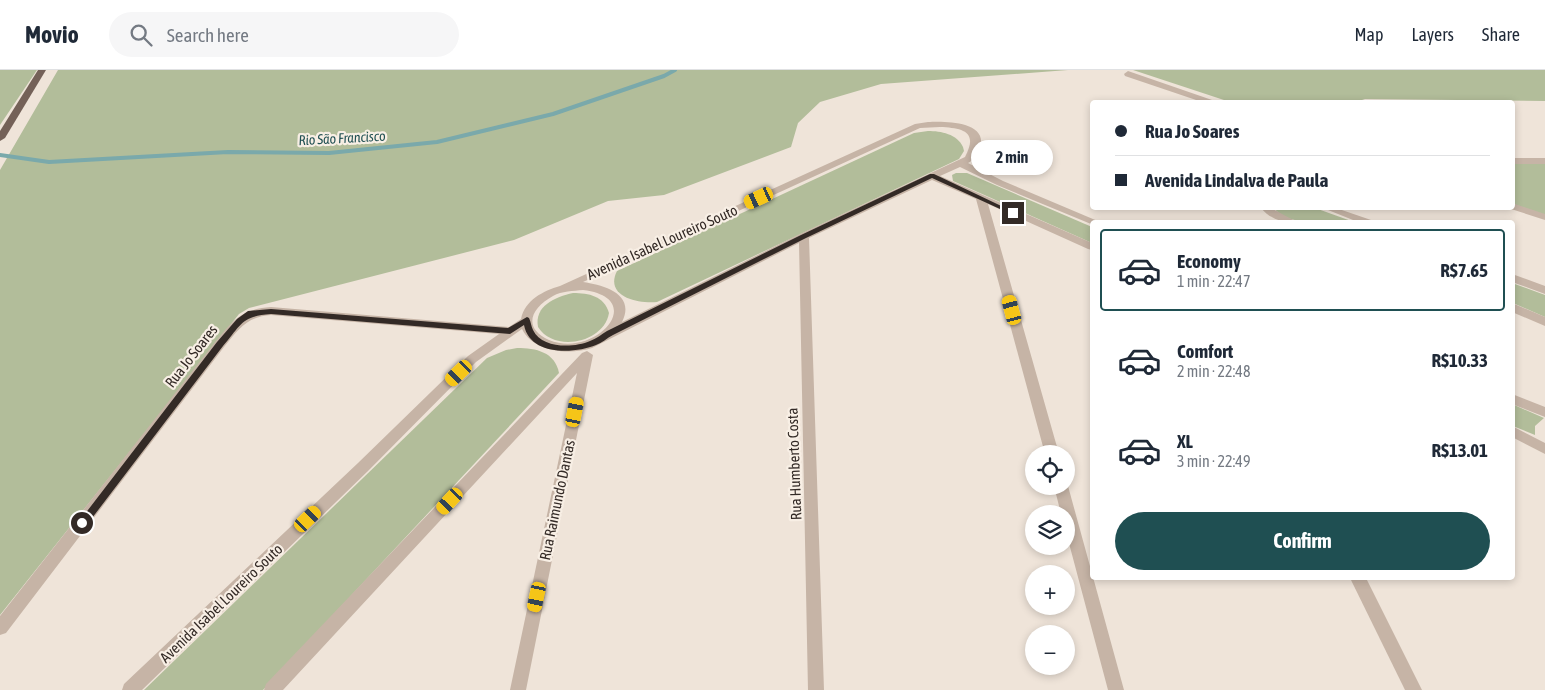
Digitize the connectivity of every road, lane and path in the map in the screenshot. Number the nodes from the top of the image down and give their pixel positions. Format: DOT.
graph roads {
  1 [pos="42,70"];
  2 [pos="1128,74"];
  3 [pos="1203,100"];
  4 [pos="0,138"];
  5 [pos="1515,161"];
  6 [pos="1545,161"];
  7 [pos="960,163"];
  8 [pos="932,176"];
  9 [pos="982,199"];
  10 [pos="1515,207"];
  11 [pos="1268,210"];
  12 [pos="1334,210"];
  13 [pos="1545,217"];
  14 [pos="1090,220"];
  15 [pos="1288,220"];
  16 [pos="1361,220"];
  17 [pos="804,236"];
  18 [pos="1090,247"];
  19 [pos="1515,279"];
  20 [pos="565,286"];
  21 [pos="1545,290"];
  22 [pos="1515,308"];
  23 [pos="527,320"];
  24 [pos="1545,322"];
  25 [pos="510,331"];
  26 [pos="610,333"];
  27 [pos="595,343"];
  28 [pos="586,356"];
  29 [pos="1515,400"];
  30 [pos="1545,412"];
  31 [pos="1515,432"];
  32 [pos="1050,445"];
  33 [pos="1545,448"];
  34 [pos="1063,495"];
  35 [pos="1359,580"];
  36 [pos="0,628"];
  37 [pos="130,690"];
  38 [pos="272,690"];
  39 [pos="518,690"];
  40 [pos="816,690"];
  41 [pos="1116,690"];
  42 [pos="1414,690"];
  1 -- 4 [label="main road"];
  2 -- 3 [label="street"];
  5 -- 6 [label="street"];
  7 -- 8 [label="street, Avenida Isabel Loureiro Souto"];
  7 -- 14 [label="street"];
  7 -- 20 [label="street, Avenida Isabel Loureiro Souto"];
  8 -- 9 [label="street"];
  8 -- 17 [label="street, Avenida Isabel Loureiro Souto"];
  9 -- 18 [label="street"];
  9 -- 32 [label="street"];
  10 -- 13 [label="street"];
  11 -- 15 [label="street"];
  12 -- 16 [label="street"];
  17 -- 26 [label="street, Avenida Isabel Loureiro Souto"];
  17 -- 40 [label="street, Rua Humberto Costa"];
  19 -- 21 [label="street"];
  20 -- 23 [label="street, Avenida Isabel Loureiro Souto"];
  20 -- 26 [label="street, Avenida Isabel Loureiro Souto"];
  22 -- 24 [label="street"];
  23 -- 25 [label="street, Avenida Isabel Loureiro Souto"];
  23 -- 27 [label="street, Avenida Isabel Loureiro Souto"];
  25 -- 36 [label="street, Rua Jo Soares"];
  25 -- 37 [label="street, Avenida Isabel Loureiro Souto"];
  26 -- 27 [label="street, Avenida Isabel Loureiro Souto"];
  27 -- 28 [label="street, Rua Raimundo Dantas"];
  28 -- 38 [label="street"];
  28 -- 39 [label="street, Rua Raimundo Dantas"];
  29 -- 30 [label="street"];
  31 -- 33 [label="street"];
  34 -- 41 [label="street"];
  35 -- 42 [label="street"];
}
